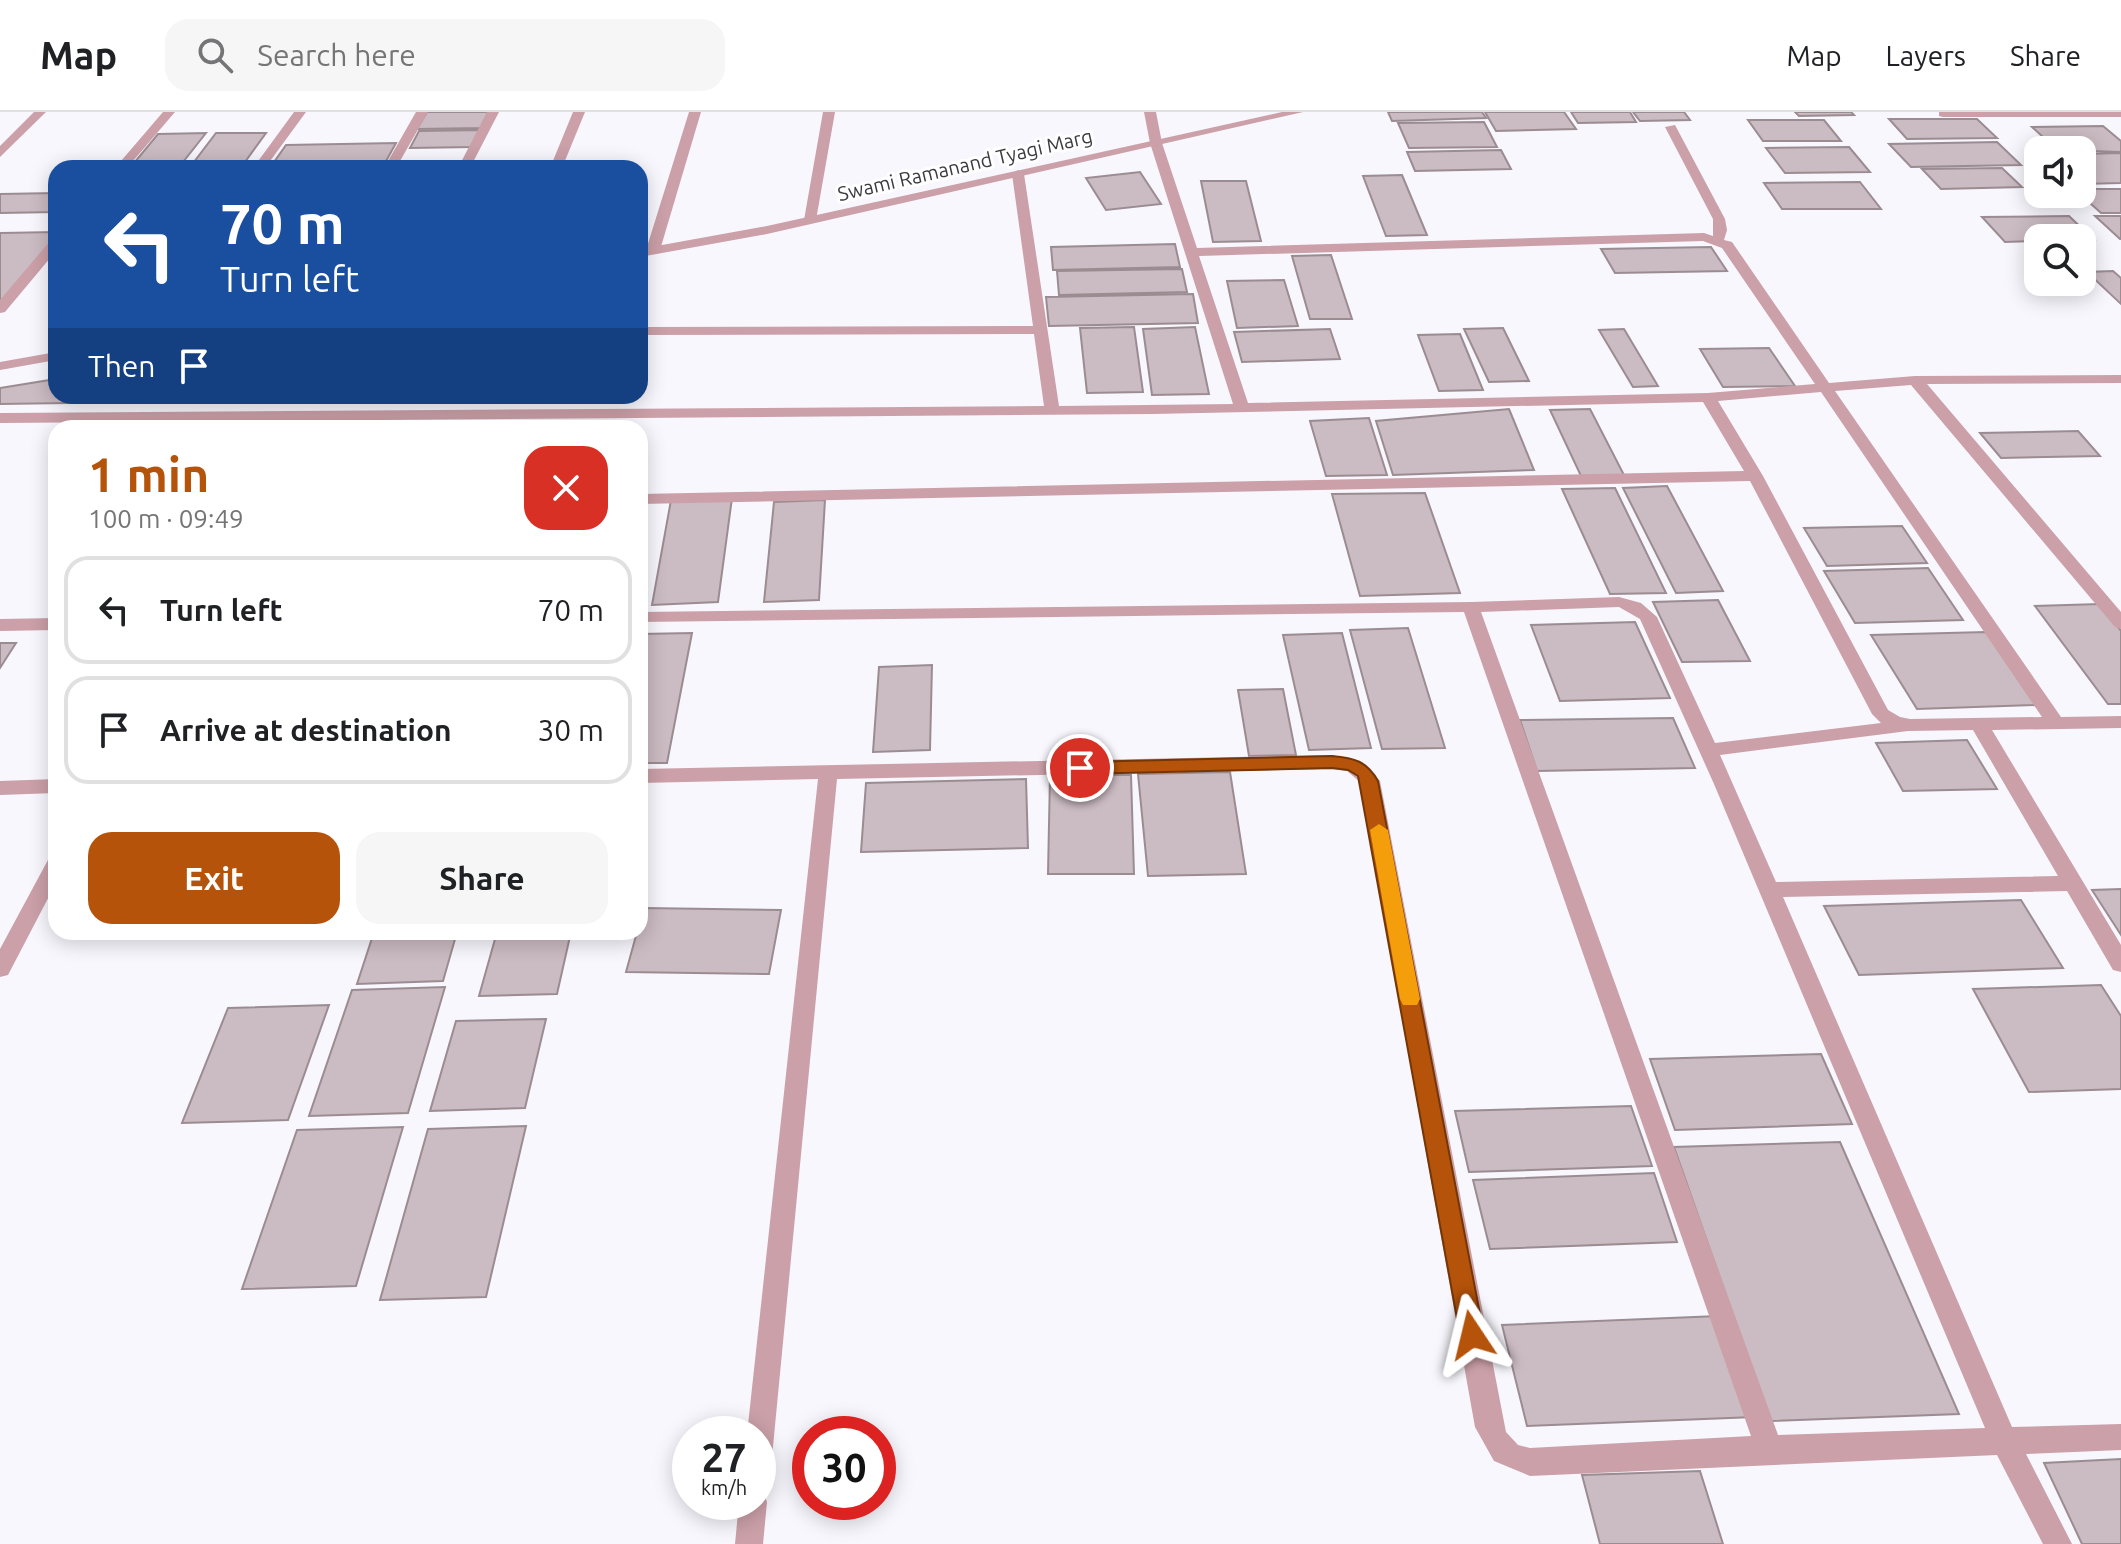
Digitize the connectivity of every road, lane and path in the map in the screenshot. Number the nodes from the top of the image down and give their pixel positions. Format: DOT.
graph roads {
  1 [pos="40,112"];
  2 [pos="169,112"];
  3 [pos="300,112"];
  4 [pos="422,112"];
  5 [pos="493,112"];
  6 [pos="579,112"];
  7 [pos="695,112"];
  8 [pos="829,112"];
  9 [pos="1150,112"];
  10 [pos="1297,112"];
  11 [pos="1943,114"];
  12 [pos="2121,114"];
  13 [pos="1268,115"];
  14 [pos="1671,127"];
  15 [pos="1156,143"];
  16 [pos="0,153"];
  17 [pos="128,160"];
  18 [pos="265,160"];
  19 [pos="395,160"];
  20 [pos="468,160"];
  21 [pos="559,160"];
  22 [pos="1018,174"];
  23 [pos="810,220"];
  24 [pos="1718,239"];
  25 [pos="648,246"];
  26 [pos="48,252"];
  27 [pos="648,252"];
  28 [pos="1191,252"];
  29 [pos="0,309"];
  30 [pos="1041,330"];
  31 [pos="648,331"];
  32 [pos="48,357"];
  33 [pos="0,366"];
  34 [pos="2121,379"];
  35 [pos="1915,380"];
  36 [pos="1827,386"];
  37 [pos="1708,397"];
  38 [pos="1242,408"];
  39 [pos="1052,411"];
  40 [pos="0,418"];
  41 [pos="111,420"];
  42 [pos="472,420"];
  43 [pos="1755,476"];
  44 [pos="648,499"];
  45 [pos="1471,607"];
  46 [pos="648,617"];
  47 [pos="2121,623"];
  48 [pos="48,624"];
  49 [pos="0,625"];
  50 [pos="2121,722"];
  51 [pos="1910,725"];
  52 [pos="2057,725"];
  53 [pos="1980,726"];
  54 [pos="1709,750"];
  55 [pos="828,774"];
  56 [pos="648,776"];
  57 [pos="48,786"];
  58 [pos="0,788"];
  59 [pos="48,878"];
  60 [pos="2073,883"];
  61 [pos="1769,890"];
  62 [pos="2121,964"];
  63 [pos="0,969"];
  64 [pos="762,1416"];
  65 [pos="2121,1437"];
  66 [pos="2005,1442"];
  67 [pos="1769,1449"];
  68 [pos="751,1520"];
  69 [pos="749,1544"];
  70 [pos="2058,1544"];
  1 -- 16 [label="street"];
  2 -- 17 [label="street"];
  3 -- 18 [label="street"];
  4 -- 19 [label="street"];
  5 -- 20 [label="street"];
  6 -- 21 [label="street"];
  7 -- 25 [label="street"];
  8 -- 23 [label="street"];
  9 -- 15 [label="street"];
  10 -- 13 [label="street, Swami Ramanand Tyagi Marg"];
  11 -- 12 [label="street"];
  13 -- 15 [label="street, Swami Ramanand Tyagi Marg"];
  14 -- 24 [label="street"];
  15 -- 22 [label="street, Swami Ramanand Tyagi Marg"];
  15 -- 28 [label="street"];
  22 -- 23 [label="street, Swami Ramanand Tyagi Marg"];
  22 -- 30 [label="street"];
  23 -- 27 [label="street, Swami Ramanand Tyagi Marg"];
  24 -- 28 [label="street"];
  24 -- 36 [label="street"];
  26 -- 29 [label="street"];
  28 -- 38 [label="street"];
  30 -- 31 [label="street"];
  30 -- 39 [label="street"];
  32 -- 33 [label="street"];
  34 -- 35 [label="street"];
  35 -- 36 [label="street"];
  35 -- 47 [label="street"];
  36 -- 37 [label="street"];
  36 -- 52 [label="street"];
  37 -- 38 [label="street"];
  37 -- 43 [label="street"];
  38 -- 39 [label="street"];
  39 -- 42 [label="street"];
  40 -- 41 [label="street"];
  43 -- 44 [label="street"];
  43 -- 51 [label="street"];
  45 -- 46 [label="street"];
  45 -- 54 [label="street"];
  45 -- 67 [label="street"];
  48 -- 49 [label="street"];
  50 -- 52 [label="street"];
  51 -- 53 [label="street"];
  51 -- 54 [label="street"];
  52 -- 53 [label="street"];
  53 -- 60 [label="street"];
  54 -- 61 [label="street"];
  55 -- 56 [label="street"];
  55 -- 64 [label="street"];
  55 -- 67 [label="street"];
  57 -- 58 [label="street"];
  59 -- 63 [label="street"];
  60 -- 61 [label="street"];
  60 -- 62 [label="street"];
  61 -- 66 [label="street"];
  65 -- 66 [label="street"];
  66 -- 67 [label="street"];
  66 -- 70 [label="street"];
  68 -- 69 [label="street"];
}
